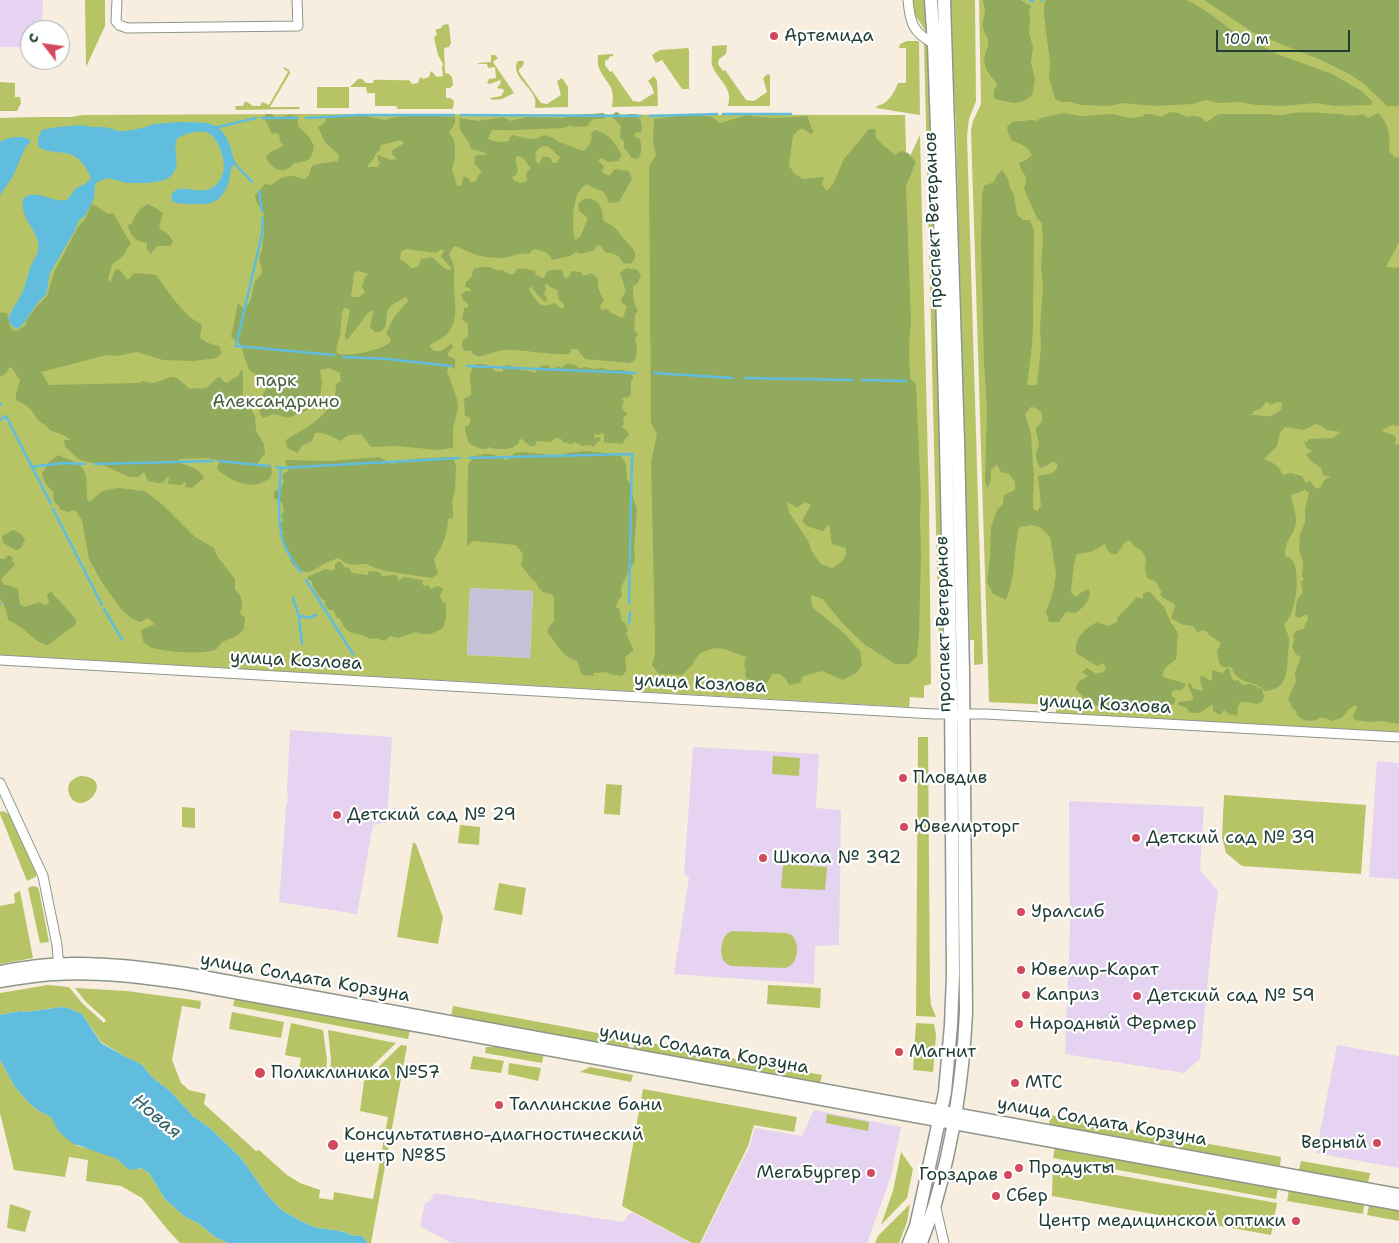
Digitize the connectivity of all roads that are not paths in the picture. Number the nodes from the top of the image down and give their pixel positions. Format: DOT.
graph roads {
  1 [pos="116,0"];
  2 [pos="297,0"];
  3 [pos="908,0"];
  4 [pos="931,0"];
  5 [pos="944,0"];
  6 [pos="934,44"];
  7 [pos="0,660"];
  8 [pos="957,714"];
  9 [pos="1399,737"];
  10 [pos="0,783"];
  11 [pos="59,969"];
  12 [pos="0,972"];
  13 [pos="0,981"];
  14 [pos="940,1115"];
  15 [pos="954,1118"];
  16 [pos="1399,1195"];
  17 [pos="935,1204"];
  18 [pos="1399,1204"];
  19 [pos="909,1243"];
  20 [pos="921,1243"];
  21 [pos="944,1243"];
  1 -- 2 [label="street"];
  3 -- 6 [label="street"];
  4 -- 6 [label="main road, проспект Ветеранов"];
  5 -- 8 [label="main road, проспект Ветеранов"];
  6 -- 8 [label="main road, проспект Ветеранов"];
  7 -- 8 [label="street, улица Козлова"];
  8 -- 9 [label="street, улица Козлова"];
  8 -- 14 [label="main road, проспект Ветеранов"];
  8 -- 15 [label="main road, проспект Ветеранов"];
  10 -- 11 [label="street"];
  11 -- 12 [label="main road, улица Солдата Корзуна"];
  11 -- 13 [label="main road, улица Солдата Корзуна"];
  11 -- 14 [label="main road, улица Солдата Корзуна"];
  14 -- 15 [label="main road, улица Солдата Корзуна"];
  14 -- 19 [label="main road, проспект Ветеранов"];
  15 -- 16 [label="main road, улица Солдата Корзуна"];
  15 -- 17 [label="main road, проспект Ветеранов"];
  15 -- 18 [label="main road, улица Солдата Корзуна"];
  17 -- 20 [label="main road, проспект Ветеранов"];
  17 -- 21 [label="street"];
}
